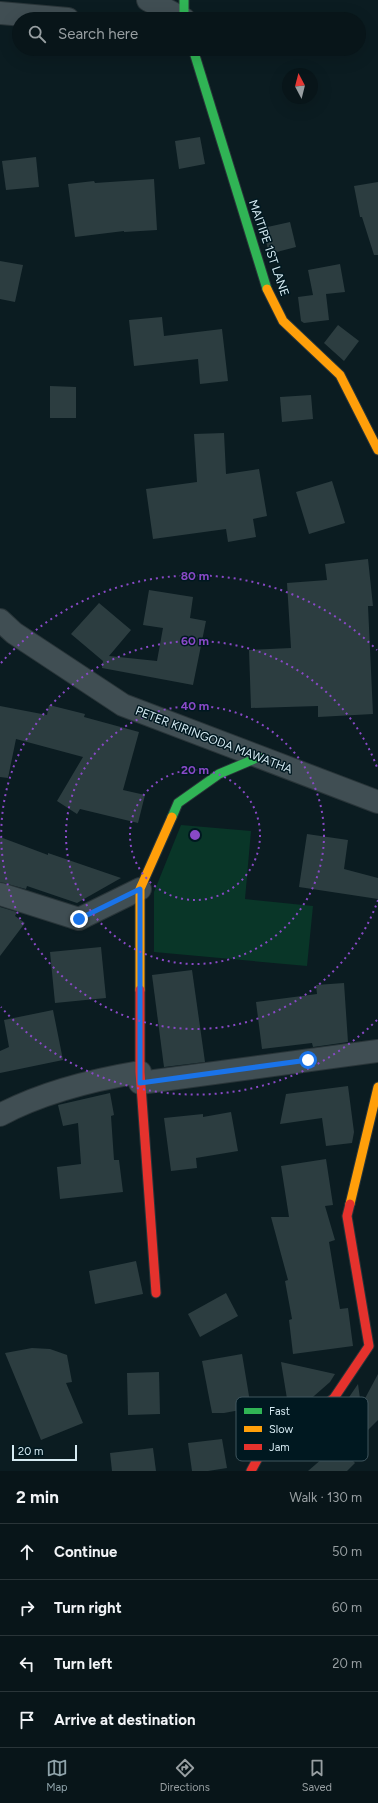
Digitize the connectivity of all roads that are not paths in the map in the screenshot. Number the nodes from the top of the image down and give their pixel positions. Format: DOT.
graph roads {
  1 [pos="148,0"];
  2 [pos="184,0"];
  3 [pos="171,12"];
  4 [pos="184,12"];
  5 [pos="0,13"];
  6 [pos="12,14"];
  7 [pos="195,56"];
  8 [pos="378,450"];
  9 [pos="0,620"];
  10 [pos="259,757"];
  11 [pos="378,802"];
  12 [pos="140,889"];
  13 [pos="0,894"];
  14 [pos="378,1051"];
  15 [pos="140,1077"];
  16 [pos="378,1088"];
  17 [pos="0,1115"];
  18 [pos="156,1293"];
  19 [pos="335,1397"];
  20 [pos="256,1461"];
  21 [pos="251,1471"];
  1 -- 3 [label="street"];
  2 -- 4 [label="street"];
  5 -- 6 [label="street"];
  7 -- 8 [label="street, MAITIPE 1ST LANE"];
  9 -- 10 [label="street, PETER KIRINGODA MAWATHA"];
  10 -- 11 [label="street, PETER KIRINGODA MAWATHA"];
  10 -- 12 [label="street"];
  12 -- 13 [label="street"];
  12 -- 15 [label="street"];
  14 -- 15 [label="street"];
  15 -- 17 [label="street"];
  15 -- 18 [label="street"];
  16 -- 19 [label="street"];
  20 -- 21 [label="street"];
}
